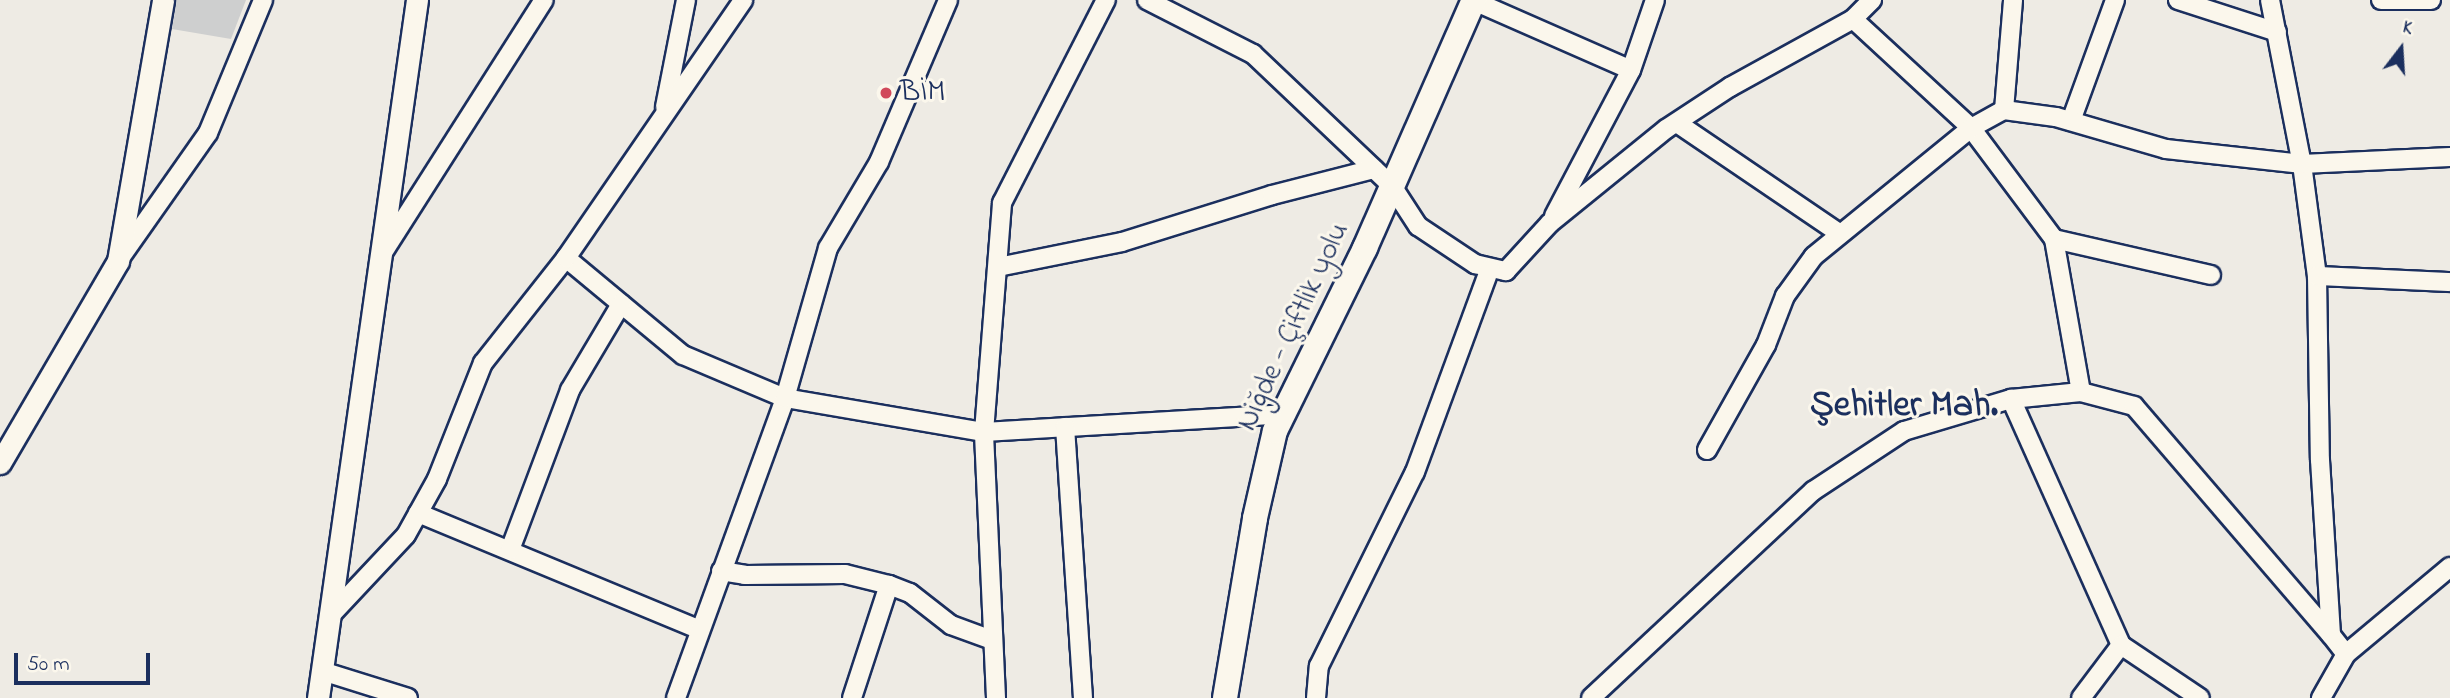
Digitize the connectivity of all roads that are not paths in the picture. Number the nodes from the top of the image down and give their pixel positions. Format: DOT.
graph roads {
  1 [pos="163,0"];
  2 [pos="263,0"];
  3 [pos="417,0"];
  4 [pos="544,0"];
  5 [pos="686,0"];
  6 [pos="743,0"];
  7 [pos="948,0"];
  8 [pos="1106,0"];
  9 [pos="1147,0"];
  10 [pos="1474,0"];
  11 [pos="1655,0"];
  12 [pos="1872,0"];
  13 [pos="2014,0"];
  14 [pos="2115,0"];
  15 [pos="2178,0"];
  16 [pos="2270,0"];
  17 [pos="2381,0"];
  18 [pos="2431,0"];
  19 [pos="1853,19"];
  20 [pos="2277,32"];
  21 [pos="1631,70"];
  22 [pos="2004,110"];
  23 [pos="664,114"];
  24 [pos="2071,121"];
  25 [pos="1677,124"];
  26 [pos="1971,128"];
  27 [pos="2450,157"];
  28 [pos="2302,164"];
  29 [pos="1374,169"];
  30 [pos="1392,186"];
  31 [pos="1550,223"];
  32 [pos="1839,233"];
  33 [pos="2054,239"];
  34 [pos="566,258"];
  35 [pos="378,260"];
  36 [pos="118,261"];
  37 [pos="998,267"];
  38 [pos="1490,268"];
  39 [pos="2211,275"];
  40 [pos="2316,276"];
  41 [pos="2450,282"];
  42 [pos="621,304"];
  43 [pos="2081,392"];
  44 [pos="785,398"];
  45 [pos="2011,398"];
  46 [pos="1283,414"];
  47 [pos="1065,427"];
  48 [pos="984,432"];
  49 [pos="1707,450"];
  50 [pos="0,463"];
  51 [pos="418,513"];
  52 [pos="510,550"];
  53 [pos="2450,567"];
  54 [pos="721,571"];
  55 [pos="889,585"];
  56 [pos="329,617"];
  57 [pos="701,630"];
  58 [pos="2331,635"];
  59 [pos="992,640"];
  60 [pos="2122,645"];
  61 [pos="2346,654"];
  62 [pos="322,671"];
  63 [pos="318,698"];
  64 [pos="408,698"];
  65 [pos="676,698"];
  66 [pos="852,698"];
  67 [pos="996,698"];
  68 [pos="1083,698"];
  69 [pos="1226,698"];
  70 [pos="1316,698"];
  71 [pos="1591,698"];
  72 [pos="2081,698"];
  73 [pos="2200,698"];
  74 [pos="2321,698"];
  1 -- 36 [label="street"];
  2 -- 36 [label="street"];
  3 -- 35 [label="street"];
  4 -- 35 [label="street"];
  5 -- 23 [label="street"];
  6 -- 23 [label="street"];
  7 -- 44 [label="street"];
  8 -- 37 [label="street"];
  9 -- 29 [label="street"];
  10 -- 21 [label="street"];
  10 -- 30 [label="main road, Niğde - Çiftlik yolu"];
  11 -- 21 [label="street"];
  12 -- 19 [label="street"];
  13 -- 22 [label="street"];
  14 -- 24 [label="street"];
  15 -- 20 [label="street"];
  16 -- 20 [label="street"];
  17 -- 18 [label="street"];
  19 -- 25 [label="street"];
  19 -- 26 [label="street"];
  20 -- 28 [label="street"];
  21 -- 31 [label="street"];
  22 -- 24 [label="street"];
  22 -- 26 [label="street"];
  23 -- 34 [label="street"];
  24 -- 28 [label="street"];
  25 -- 31 [label="street"];
  25 -- 32 [label="street"];
  26 -- 32 [label="street"];
  26 -- 33 [label="street"];
  27 -- 28 [label="street"];
  28 -- 40 [label="street"];
  29 -- 30 [label="street"];
  29 -- 37 [label="street"];
  30 -- 38 [label="street"];
  30 -- 46 [label="main road, Niğde - Çiftlik yolu"];
  31 -- 38 [label="street"];
  32 -- 49 [label="street"];
  33 -- 39 [label="street"];
  33 -- 43 [label="street"];
  34 -- 42 [label="street"];
  34 -- 51 [label="street"];
  35 -- 56 [label="street"];
  36 -- 50 [label="street"];
  37 -- 48 [label="street"];
  38 -- 70 [label="street"];
  40 -- 41 [label="street"];
  40 -- 58 [label="street"];
  42 -- 44 [label="street"];
  42 -- 52 [label="street"];
  43 -- 45 [label="street"];
  43 -- 58 [label="street"];
  44 -- 48 [label="street"];
  44 -- 54 [label="street"];
  45 -- 60 [label="street"];
  45 -- 71 [label="street"];
  46 -- 47 [label="street"];
  46 -- 69 [label="main road, Niğde - Çiftlik yolu"];
  47 -- 48 [label="street"];
  47 -- 68 [label="street"];
  48 -- 59 [label="street"];
  51 -- 52 [label="street"];
  51 -- 56 [label="street"];
  52 -- 57 [label="street"];
  53 -- 61 [label="street"];
  54 -- 55 [label="street"];
  54 -- 57 [label="street"];
  55 -- 59 [label="street"];
  55 -- 66 [label="street"];
  56 -- 62 [label="street"];
  57 -- 65 [label="street"];
  58 -- 61 [label="street"];
  59 -- 67 [label="street"];
  60 -- 72 [label="street"];
  60 -- 73 [label="street"];
  61 -- 74 [label="street"];
  62 -- 63 [label="street"];
  62 -- 64 [label="street"];
}
